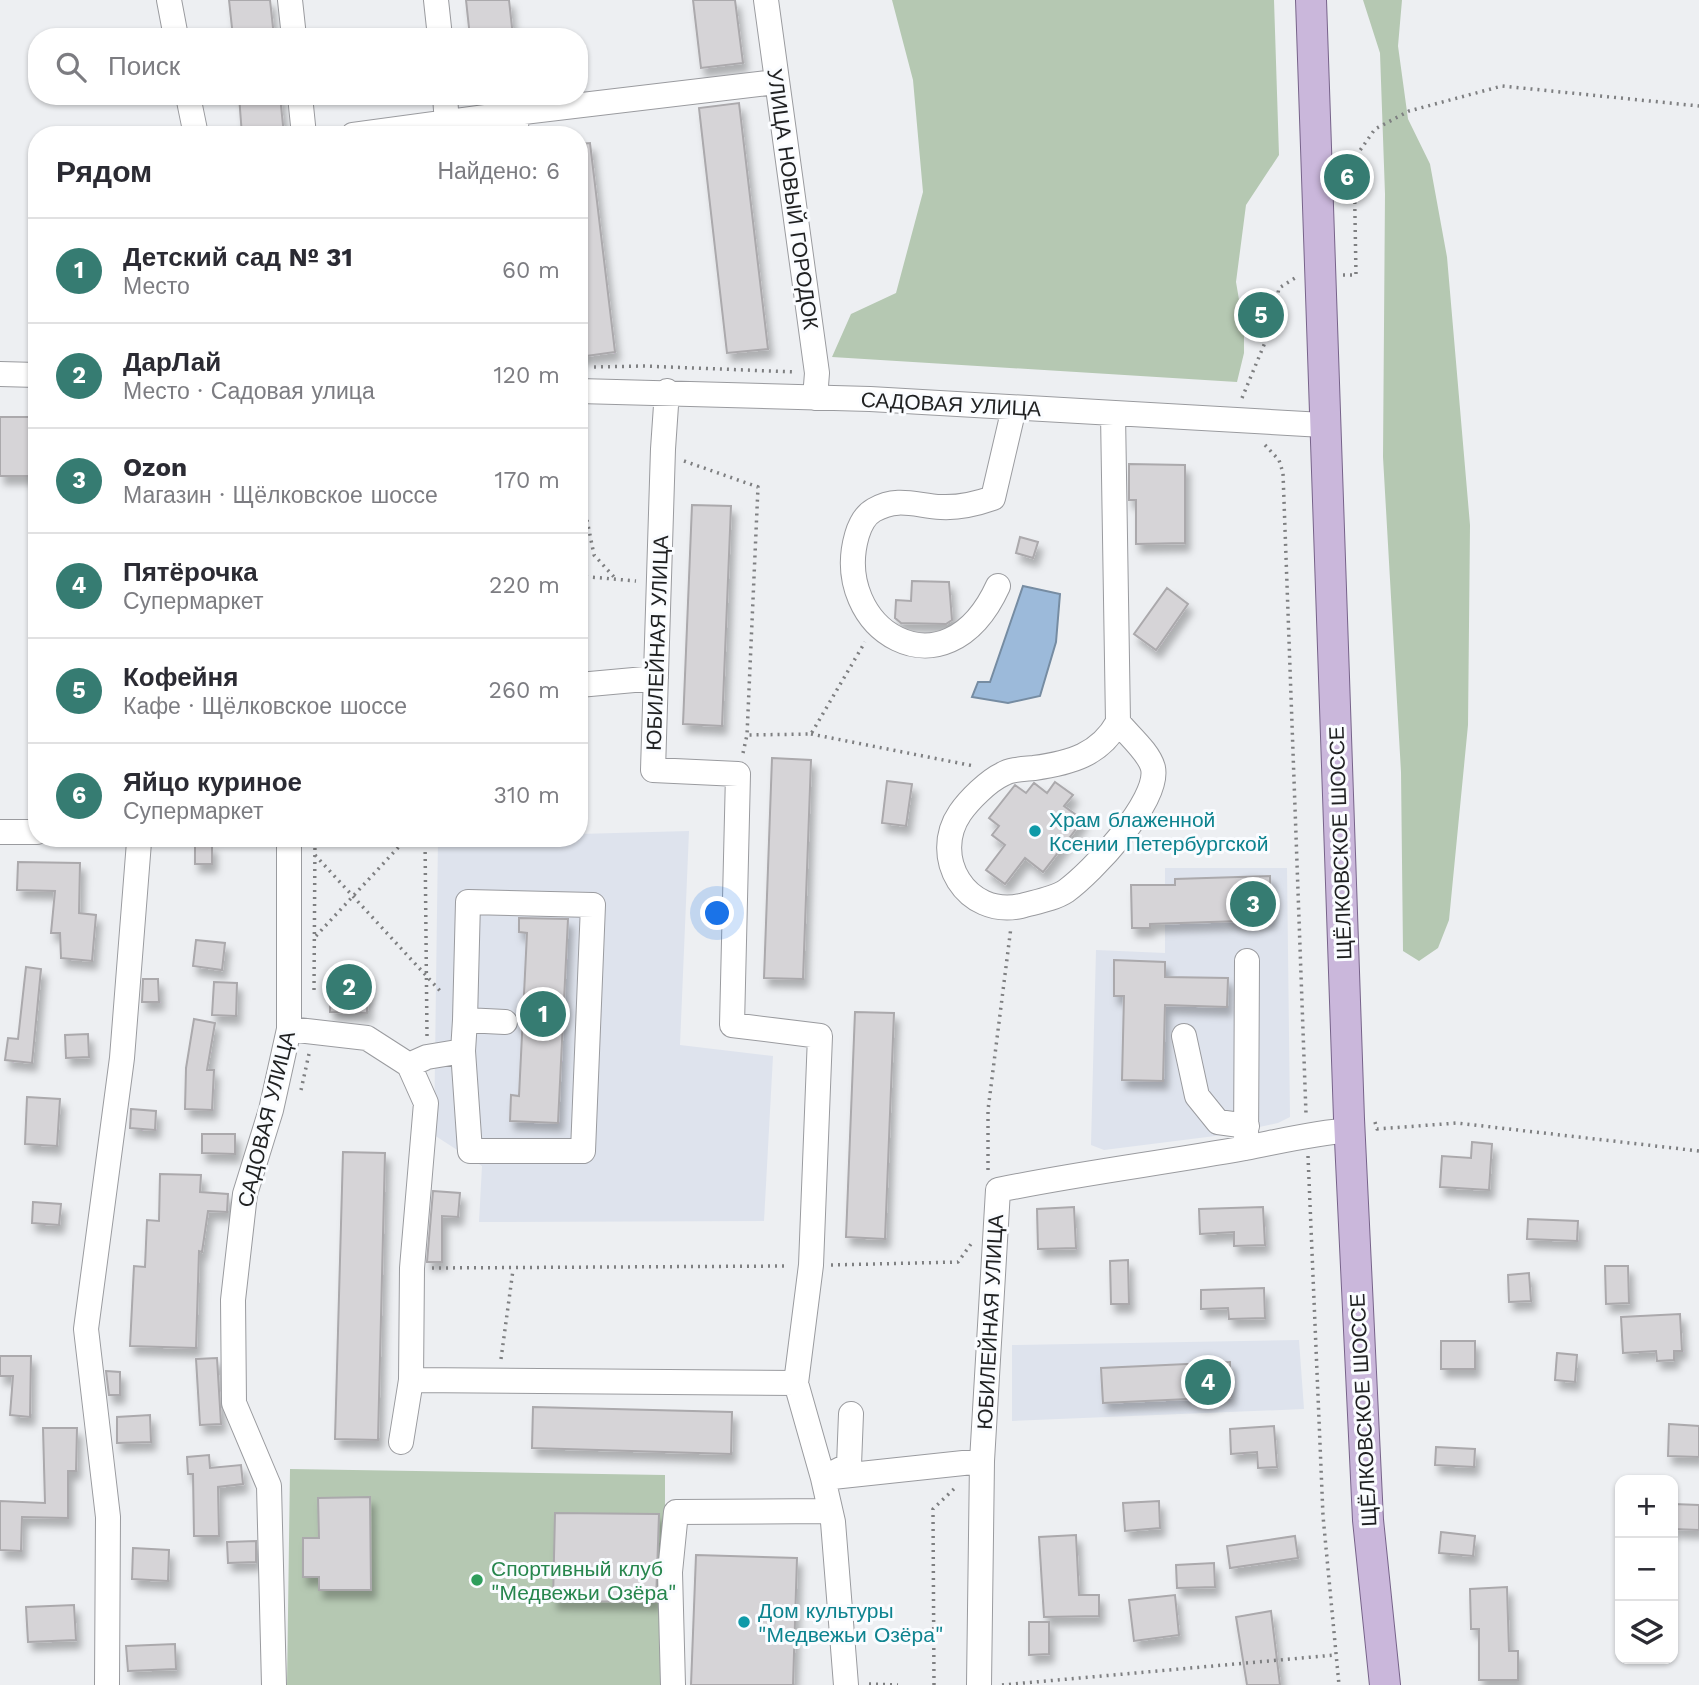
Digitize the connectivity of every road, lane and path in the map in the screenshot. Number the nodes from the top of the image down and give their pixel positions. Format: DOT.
graph roads {
  1 [pos="169,0"];
  2 [pos="290,0"];
  3 [pos="436,0"];
  4 [pos="766,0"];
  5 [pos="1311,0"];
  6 [pos="174,28"];
  7 [pos="293,28"];
  8 [pos="439,28"];
  9 [pos="776,82"];
  10 [pos="190,105"];
  11 [pos="301,105"];
  12 [pos="446,105"];
  13 [pos="1699,106"];
  14 [pos="447,124"];
  15 [pos="516,124"];
  16 [pos="194,126"];
  17 [pos="303,126"];
  18 [pos="430,126"];
  19 [pos="1340,275"];
  20 [pos="1297,277"];
  21 [pos="592,367"];
  22 [pos="817,373"];
  23 [pos="0,374"];
  24 [pos="28,375"];
  25 [pos="588,391"];
  26 [pos="667,391"];
  27 [pos="815,398"];
  28 [pos="1241,401"];
  29 [pos="1014,408"];
  30 [pos="1113,414"];
  31 [pos="1324,425"];
  32 [pos="1262,443"];
  33 [pos="663,449"];
  34 [pos="588,525"];
  35 [pos="588,576"];
  36 [pos="616,578"];
  37 [pos="659,584"];
  38 [pos="998,586"];
  39 [pos="877,623"];
  40 [pos="656,678"];
  41 [pos="588,684"];
  42 [pos="1118,722"];
  43 [pos="811,734"];
  44 [pos="747,735"];
  45 [pos="1004,773"];
  46 [pos="738,774"];
  47 [pos="0,832"];
  48 [pos="28,832"];
  49 [pos="139,847"];
  50 [pos="297,847"];
  51 [pos="303,847"];
  52 [pos="315,847"];
  53 [pos="399,847"];
  54 [pos="425,847"];
  55 [pos="315,855"];
  56 [pos="352,897"];
  57 [pos="1015,907"];
  58 [pos="315,937"];
  59 [pos="1247,961"];
  60 [pos="291,964"];
  61 [pos="428,977"];
  62 [pos="314,992"];
  63 [pos="465,1020"];
  64 [pos="505,1022"];
  65 [pos="301,1031"];
  66 [pos="1184,1036"];
  67 [pos="463,1051"];
  68 [pos="418,1061"];
  69 [pos="297,1101"];
  70 [pos="1364,1129"];
  71 [pos="1307,1133"];
  72 [pos="1246,1137"];
  73 [pos="1699,1151"];
  74 [pos="998,1190"];
  75 [pos="973,1240"];
  76 [pos="811,1265"];
  77 [pos="412,1268"];
  78 [pos="513,1270"];
  79 [pos="411,1380"];
  80 [pos="498,1382"];
  81 [pos="796,1383"];
  82 [pos="851,1414"];
  83 [pos="401,1442"];
  84 [pos="982,1461"];
  85 [pos="822,1478"];
  86 [pos="933,1509"];
  87 [pos="828,1511"];
  88 [pos="1335,1655"];
  89 [pos="846,1684"];
  90 [pos="107,1685"];
  91 [pos="274,1685"];
  92 [pos="673,1685"];
  93 [pos="898,1685"];
  94 [pos="934,1685"];
  95 [pos="979,1685"];
  96 [pos="996,1685"];
  97 [pos="1339,1685"];
  98 [pos="1385,1685"];
  1 -- 6 [label="street"];
  2 -- 7 [label="street"];
  3 -- 8 [label="street"];
  4 -- 9 [label="street, УЛИЦА НОВЫЙ ГОРОДОК"];
  5 -- 31 [label="main road, ЩЁЛКОВСКОЕ ШОССЕ"];
  9 -- 15 [label="street"];
  9 -- 22 [label="street, УЛИЦА НОВЫЙ ГОРОДОК"];
  10 -- 16 [label="street"];
  11 -- 17 [label="street"];
  12 -- 14 [label="street"];
  13 -- 19 [label="path"];
  14 -- 15 [label="street"];
  14 -- 18 [label="street"];
  20 -- 28 [label="path"];
  21 -- 22 [label="path"];
  22 -- 27 [label="street, УЛИЦА НОВЫЙ ГОРОДОК"];
  23 -- 24 [label="street"];
  25 -- 26 [label="street, САДОВАЯ УЛИЦА"];
  26 -- 27 [label="street, САДОВАЯ УЛИЦА"];
  26 -- 33 [label="street, ЮБИЛЕЙНАЯ УЛИЦА"];
  27 -- 29 [label="street, САДОВАЯ УЛИЦА"];
  29 -- 30 [label="street, САДОВАЯ УЛИЦА"];
  29 -- 39 [label="street"];
  30 -- 31 [label="street, САДОВАЯ УЛИЦА"];
  30 -- 42 [label="street"];
  31 -- 70 [label="main road, ЩЁЛКОВСКОЕ ШОССЕ"];
  32 -- 71 [label="path"];
  33 -- 37 [label="street, ЮБИЛЕЙНАЯ УЛИЦА"];
  33 -- 44 [label="path"];
  34 -- 36 [label="path"];
  35 -- 36 [label="path"];
  36 -- 37 [label="path"];
  37 -- 40 [label="street, ЮБИЛЕЙНАЯ УЛИЦА"];
  38 -- 39 [label="street"];
  39 -- 43 [label="path"];
  40 -- 41 [label="street"];
  40 -- 46 [label="street, ЮБИЛЕЙНАЯ УЛИЦА"];
  42 -- 45 [label="street"];
  42 -- 57 [label="street"];
  43 -- 44 [label="path"];
  43 -- 45 [label="path"];
  44 -- 46 [label="path"];
  45 -- 57 [label="street"];
  46 -- 76 [label="street"];
  47 -- 48 [label="street"];
  49 -- 90 [label="street"];
  50 -- 60 [label="street, САДОВАЯ УЛИЦА"];
  51 -- 55 [label="path"];
  52 -- 55 [label="path"];
  53 -- 56 [label="path"];
  54 -- 61 [label="path"];
  55 -- 56 [label="path"];
  55 -- 58 [label="path"];
  56 -- 58 [label="path"];
  56 -- 61 [label="path"];
  57 -- 74 [label="path"];
  58 -- 60 [label="path"];
  58 -- 62 [label="path"];
  59 -- 72 [label="street"];
  60 -- 65 [label="street, САДОВАЯ УЛИЦА"];
  61 -- 63 [label="path"];
  61 -- 68 [label="path"];
  63 -- 64 [label="street"];
  63 -- 67 [label="street"];
  63 -- 67 [label="street"];
  65 -- 68 [label="street"];
  65 -- 69 [label="path"];
  65 -- 91 [label="street, САДОВАЯ УЛИЦА"];
  66 -- 72 [label="street"];
  67 -- 68 [label="street"];
  68 -- 77 [label="street"];
  70 -- 71 [label="street, ЮБИЛЕЙНАЯ УЛИЦА"];
  70 -- 73 [label="path"];
  70 -- 98 [label="main road, ЩЁЛКОВСКОЕ ШОССЕ"];
  71 -- 72 [label="street, ЮБИЛЕЙНАЯ УЛИЦА"];
  71 -- 88 [label="path"];
  72 -- 74 [label="street, ЮБИЛЕЙНАЯ УЛИЦА"];
  74 -- 84 [label="street, ЮБИЛЕЙНАЯ УЛИЦА"];
  75 -- 76 [label="path"];
  76 -- 78 [label="path"];
  76 -- 81 [label="street"];
  77 -- 78 [label="path"];
  77 -- 79 [label="street"];
  78 -- 80 [label="path"];
  79 -- 80 [label="street"];
  79 -- 83 [label="street"];
  80 -- 81 [label="street"];
  81 -- 85 [label="street"];
  82 -- 85 [label="street"];
  84 -- 85 [label="street"];
  84 -- 95 [label="street, ЮБИЛЕЙНАЯ УЛИЦА"];
  85 -- 87 [label="street"];
  86 -- 94 [label="path"];
  87 -- 89 [label="street"];
  87 -- 92 [label="street"];
  88 -- 96 [label="path"];
  88 -- 97 [label="path"];
  89 -- 93 [label="path"];
}
